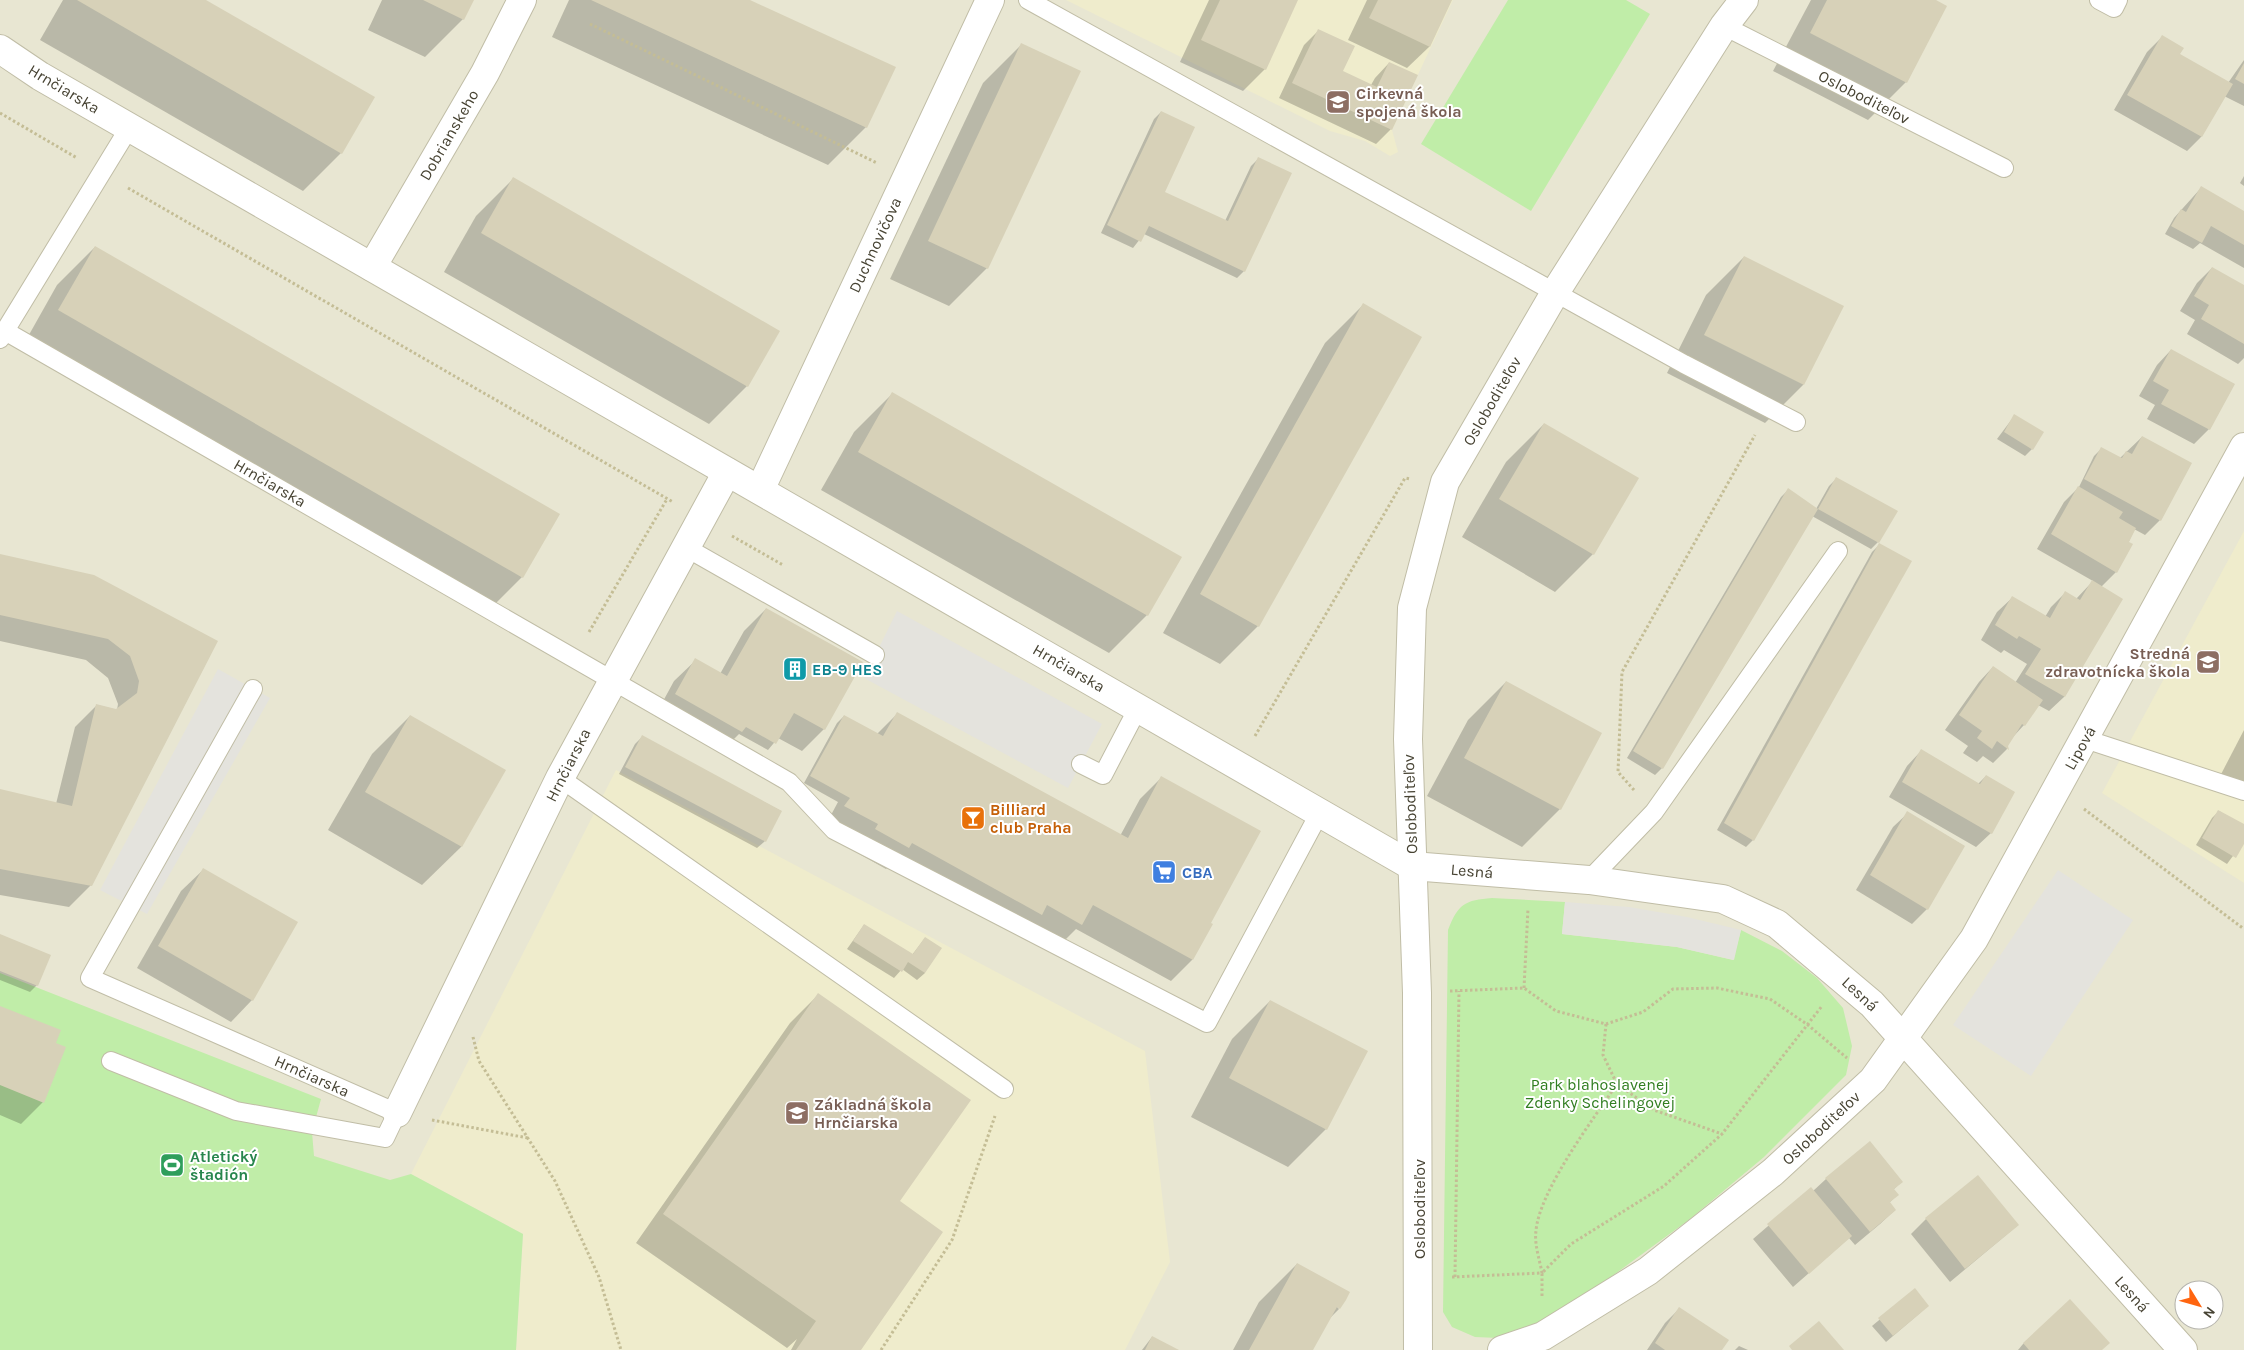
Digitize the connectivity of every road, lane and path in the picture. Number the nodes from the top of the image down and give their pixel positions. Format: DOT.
graph roads {
  1 [pos="522,0"];
  2 [pos="990,0"];
  3 [pos="1028,0"];
  4 [pos="1744,0"];
  5 [pos="2099,0"];
  6 [pos="2118,0"];
  7 [pos="590,24"];
  8 [pos="1724,26"];
  9 [pos="0,49"];
  10 [pos="0,113"];
  11 [pos="129,128"];
  12 [pos="2004,168"];
  13 [pos="102,173"];
  14 [pos="907,177"];
  15 [pos="372,267"];
  16 [pos="1556,292"];
  17 [pos="2,335"];
  18 [pos="1770,408"];
  19 [pos="1796,422"];
  20 [pos="2244,447"];
  21 [pos="727,472"];
  22 [pos="1445,482"];
  23 [pos="760,490"];
  24 [pos="667,499"];
  25 [pos="702,517"];
  26 [pos="685,548"];
  27 [pos="1838,551"];
  28 [pos="789,569"];
  29 [pos="875,655"];
  30 [pos="574,658"];
  31 [pos="612,682"];
  32 [pos="253,689"];
  33 [pos="1138,708"];
  34 [pos="2085,739"];
  35 [pos="1252,740"];
  36 [pos="1080,764"];
  37 [pos="560,778"];
  38 [pos="2244,791"];
  39 [pos="2056,792"];
  40 [pos="1320,812"];
  41 [pos="1654,812"];
  42 [pos="1412,866"];
  43 [pos="1530,876"];
  44 [pos="1589,880"];
  45 [pos="2244,929"];
  46 [pos="1842,977"];
  47 [pos="1524,988"];
  48 [pos="1459,991"];
  49 [pos="1417,992"];
  50 [pos="1606,1024"];
  51 [pos="1808,1025"];
  52 [pos="473,1035"];
  53 [pos="1902,1039"];
  54 [pos="111,1061"];
  55 [pos="1873,1080"];
  56 [pos="1617,1084"];
  57 [pos="1004,1089"];
  58 [pos="397,1113"];
  59 [pos="1722,1134"];
  60 [pos="528,1138"];
  61 [pos="1542,1273"];
  62 [pos="1455,1277"];
  63 [pos="1419,1278"];
  64 [pos="1543,1336"];
  65 [pos="621,1350"];
  66 [pos="881,1350"];
  67 [pos="1418,1350"];
  68 [pos="1502,1350"];
  69 [pos="2183,1350"];
  1 -- 15 [label="street, Dobrianskeho"];
  2 -- 14 [label="street, Duchnovičova"];
  3 -- 16 [label="lane"];
  4 -- 8 [label="street, Osloboditeľov"];
  5 -- 6 [label="lane"];
  7 -- 14 [label="path"];
  8 -- 12 [label="lane, Osloboditeľov"];
  8 -- 16 [label="street, Osloboditeľov"];
  9 -- 11 [label="street, Hrnčiarska"];
  10 -- 13 [label="path"];
  11 -- 13 [label="lane, Hrnčiarska"];
  11 -- 15 [label="street, Hrnčiarska"];
  13 -- 17 [label="lane, Hrnčiarska"];
  13 -- 24 [label="path"];
  14 -- 23 [label="street, Duchnovičova"];
  15 -- 21 [label="street, Hrnčiarska"];
  16 -- 18 [label="lane"];
  16 -- 22 [label="street, Osloboditeľov"];
  17 -- 30 [label="lane, Hrnčiarska"];
  18 -- 19 [label="lane"];
  18 -- 41 [label="path"];
  20 -- 34 [label="street, Lipová"];
  21 -- 23 [label="street, Hrnčiarska"];
  21 -- 25 [label="street, Hrnčiarska"];
  22 -- 35 [label="path"];
  22 -- 42 [label="street, Osloboditeľov"];
  23 -- 33 [label="street, Hrnčiarska"];
  24 -- 25 [label="path"];
  24 -- 30 [label="path"];
  25 -- 26 [label="street, Hrnčiarska"];
  25 -- 28 [label="path"];
  26 -- 29 [label="lane"];
  26 -- 31 [label="street, Hrnčiarska"];
  27 -- 41 [label="lane"];
  30 -- 31 [label="lane, Hrnčiarska"];
  31 -- 37 [label="street, Hrnčiarska"];
  31 -- 40 [label="lane"];
  32 -- 58 [label="lane, Hrnčiarska"];
  33 -- 36 [label="lane"];
  33 -- 40 [label="street, Hrnčiarska"];
  34 -- 38 [label="lane"];
  34 -- 39 [label="street, Lipová"];
  37 -- 57 [label="lane"];
  37 -- 58 [label="street, Hrnčiarska"];
  39 -- 45 [label="path"];
  39 -- 53 [label="street, Lipová"];
  40 -- 42 [label="street, Hrnčiarska"];
  41 -- 44 [label="lane"];
  42 -- 43 [label="street, Lesná"];
  42 -- 49 [label="street, Osloboditeľov"];
  43 -- 44 [label="street, Lesná"];
  43 -- 47 [label="path"];
  44 -- 46 [label="street, Lesná"];
  46 -- 51 [label="path"];
  46 -- 53 [label="street, Lesná"];
  47 -- 48 [label="path"];
  47 -- 50 [label="path"];
  48 -- 49 [label="path"];
  48 -- 62 [label="path"];
  49 -- 63 [label="street, Osloboditeľov"];
  50 -- 51 [label="path"];
  50 -- 56 [label="path"];
  51 -- 55 [label="path"];
  51 -- 59 [label="path"];
  52 -- 60 [label="path"];
  53 -- 55 [label="street, Osloboditeľov"];
  53 -- 69 [label="street, Lesná"];
  54 -- 58 [label="lane"];
  55 -- 64 [label="street, Osloboditeľov"];
  56 -- 59 [label="path"];
  56 -- 61 [label="path"];
  57 -- 66 [label="path"];
  58 -- 60 [label="path"];
  59 -- 61 [label="path"];
  60 -- 65 [label="path"];
  61 -- 62 [label="path"];
  61 -- 64 [label="path"];
  62 -- 63 [label="path"];
  63 -- 67 [label="street, Osloboditeľov"];
  64 -- 68 [label="street, Osloboditeľov"];
}
